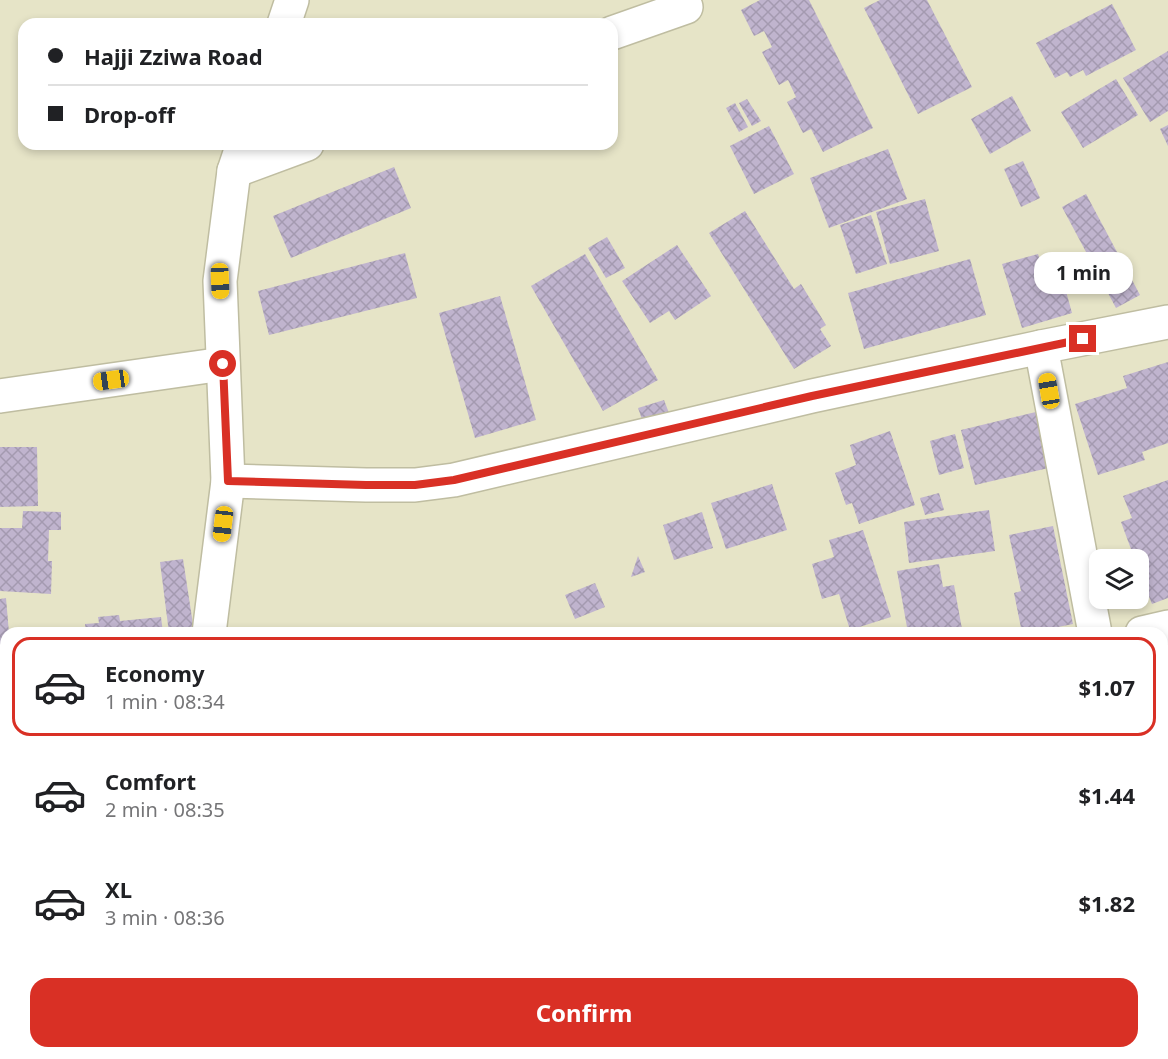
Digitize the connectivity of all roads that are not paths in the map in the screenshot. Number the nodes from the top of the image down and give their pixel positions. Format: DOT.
graph roads {
  1 [pos="292,0"];
  2 [pos="686,7"];
  3 [pos="286,18"];
  4 [pos="618,31"];
  5 [pos="275,150"];
  6 [pos="238,157"];
  7 [pos="1168,322"];
  8 [pos="1041,347"];
  9 [pos="223,364"];
  10 [pos="0,396"];
  11 [pos="228,481"];
  12 [pos="210,627"];
  13 [pos="1094,627"];
  1 -- 3 [label="street"];
  2 -- 4 [label="street"];
  5 -- 6 [label="street"];
  6 -- 9 [label="street"];
  7 -- 8 [label="street"];
  8 -- 11 [label="street"];
  8 -- 13 [label="street"];
  9 -- 10 [label="street"];
  9 -- 11 [label="street"];
  11 -- 12 [label="street"];
}
